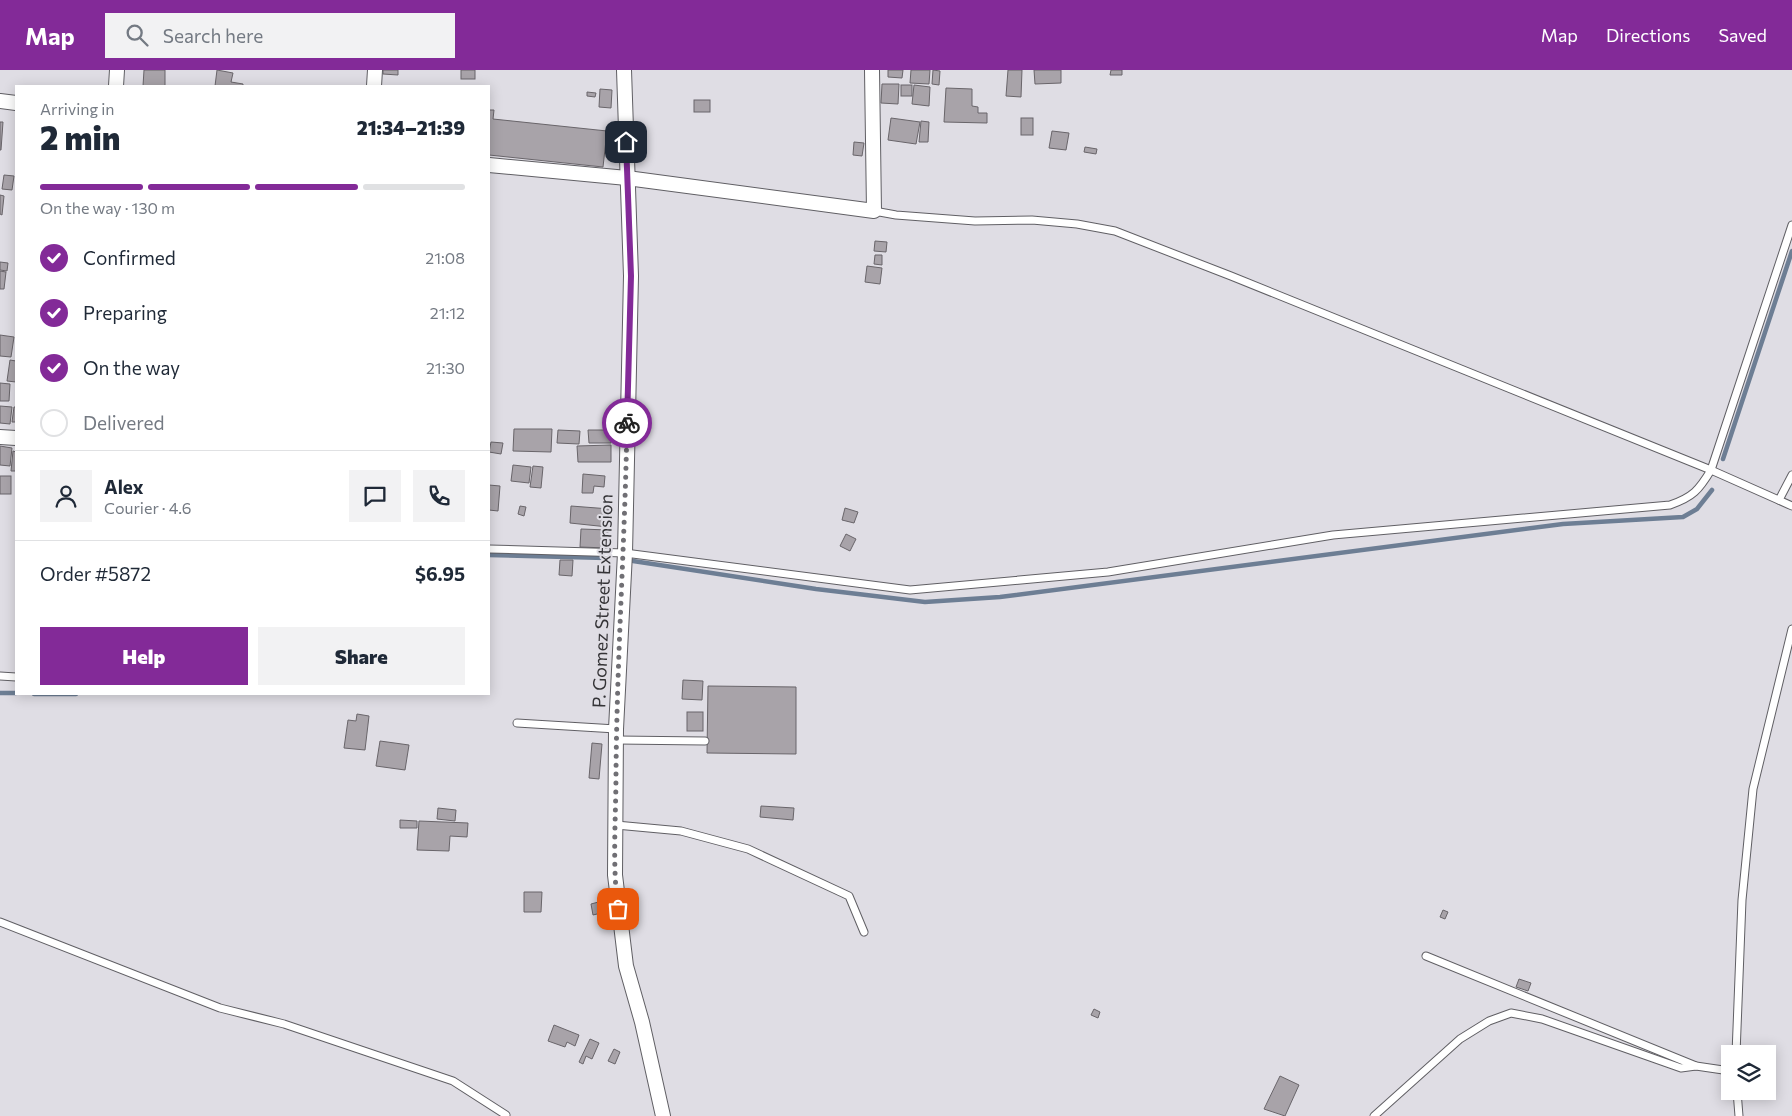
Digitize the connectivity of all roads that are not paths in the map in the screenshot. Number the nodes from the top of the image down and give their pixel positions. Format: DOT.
graph roads {
  1 [pos="117,70"];
  2 [pos="374,70"];
  3 [pos="624,70"];
  4 [pos="872,70"];
  5 [pos="116,85"];
  6 [pos="374,85"];
  7 [pos="0,102"];
  8 [pos="15,103"];
  9 [pos="490,165"];
  10 [pos="627,178"];
  11 [pos="874,211"];
  12 [pos="1792,225"];
  13 [pos="0,437"];
  14 [pos="15,438"];
  15 [pos="1711,470"];
  16 [pos="1792,475"];
  17 [pos="1779,500"];
  18 [pos="1792,506"];
  19 [pos="490,549"];
  20 [pos="625,553"];
  21 [pos="1792,629"];
  22 [pos="0,676"];
  23 [pos="15,677"];
  24 [pos="517,723"];
  25 [pos="616,735"];
  26 [pos="705,741"];
  27 [pos="616,825"];
  28 [pos="0,922"];
  29 [pos="864,932"];
  30 [pos="1426,956"];
  31 [pos="1736,1045"];
  32 [pos="1696,1066"];
  33 [pos="1721,1069"];
  34 [pos="1738,1100"];
  35 [pos="506,1115"];
  36 [pos="663,1116"];
  37 [pos="1374,1116"];
  38 [pos="1739,1116"];
  1 -- 5 [label="street"];
  2 -- 6 [label="street"];
  3 -- 10 [label="street, P. Gomez Street Extension"];
  4 -- 11 [label="street"];
  7 -- 8 [label="street"];
  9 -- 10 [label="street"];
  10 -- 11 [label="street"];
  10 -- 20 [label="street, P. Gomez Street Extension"];
  11 -- 15 [label="lane"];
  12 -- 15 [label="lane"];
  13 -- 14 [label="street"];
  15 -- 17 [label="lane"];
  15 -- 20 [label="lane"];
  16 -- 17 [label="lane"];
  17 -- 18 [label="lane"];
  19 -- 20 [label="lane"];
  20 -- 25 [label="street, P. Gomez Street Extension"];
  21 -- 31 [label="lane"];
  22 -- 23 [label="lane"];
  24 -- 25 [label="lane"];
  25 -- 26 [label="lane"];
  25 -- 27 [label="street, P. Gomez Street Extension"];
  27 -- 29 [label="lane"];
  27 -- 36 [label="street, P. Gomez Street Extension"];
  28 -- 35 [label="lane"];
  30 -- 32 [label="lane"];
  32 -- 33 [label="lane"];
  32 -- 37 [label="lane"];
  34 -- 38 [label="lane"];
}
